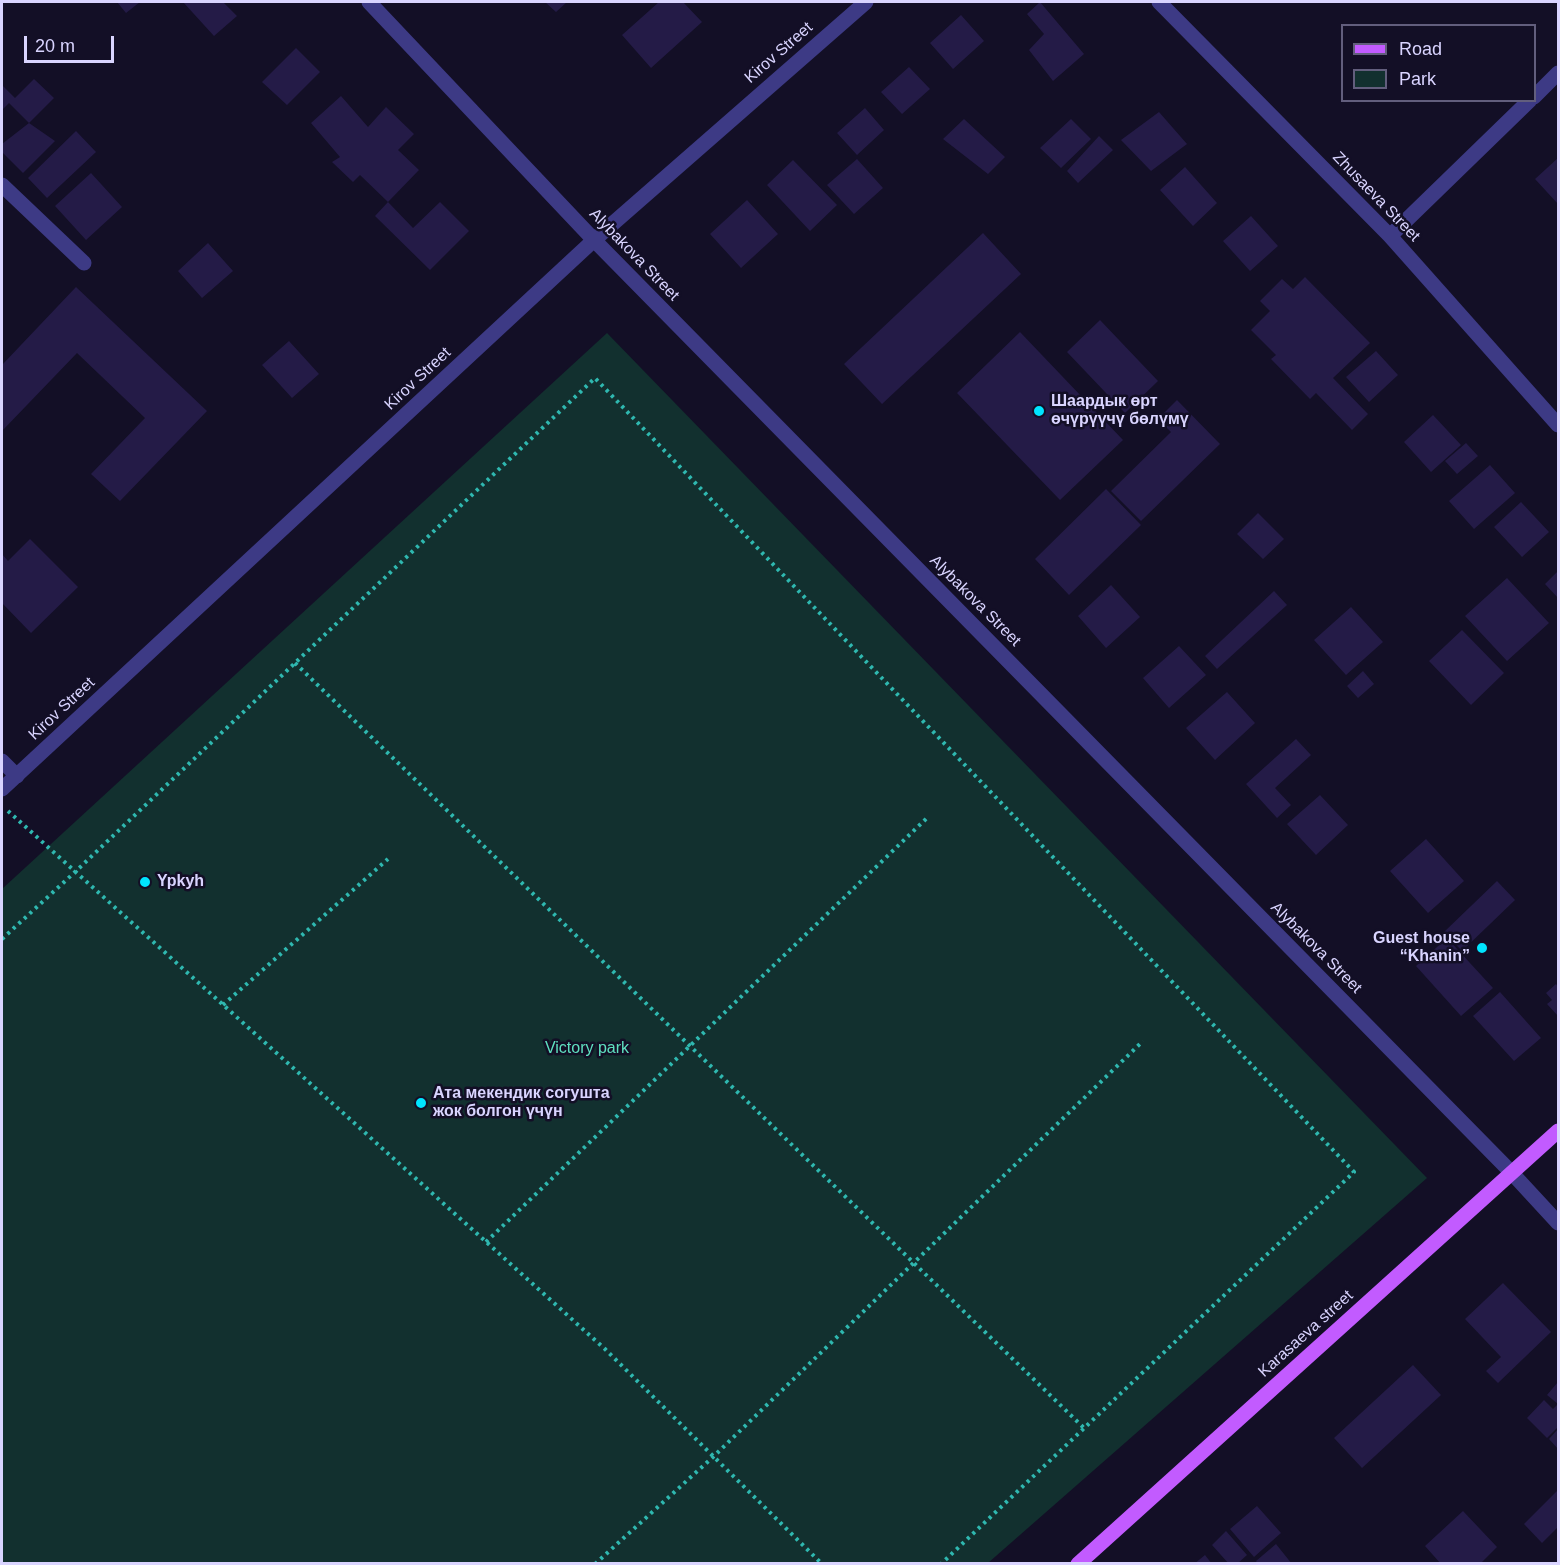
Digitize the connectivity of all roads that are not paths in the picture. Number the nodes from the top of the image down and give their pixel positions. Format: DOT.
graph roads {
  1 [pos="369,2"];
  2 [pos="866,2"];
  3 [pos="1160,2"];
  4 [pos="1558,73"];
  5 [pos="1536,95"];
  6 [pos="1528,102"];
  7 [pos="2,185"];
  8 [pos="1390,236"];
  9 [pos="594,240"];
  10 [pos="84,263"];
  11 [pos="1558,425"];
  12 [pos="2,761"];
  13 [pos="16,776"];
  14 [pos="2,789"];
  15 [pos="1558,1131"];
  16 [pos="1511,1172"];
  17 [pos="1558,1223"];
  18 [pos="1078,1563"];
  1 -- 9 [label="street, Alybakova Street"];
  2 -- 9 [label="street, Kirov Street"];
  3 -- 8 [label="street, Zhusaeva Street"];
  4 -- 5 [label="street"];
  6 -- 8 [label="street"];
  7 -- 10 [label="street"];
  8 -- 11 [label="street, Zhusaeva Street"];
  9 -- 13 [label="street, Kirov Street"];
  9 -- 16 [label="street, Alybakova Street"];
  12 -- 13 [label="street"];
  13 -- 14 [label="street, Kirov Street"];
  15 -- 16 [label="main road, Karasaeva street"];
  16 -- 17 [label="street, Alybakova Street"];
  16 -- 18 [label="main road, Karasaeva street"];
}
